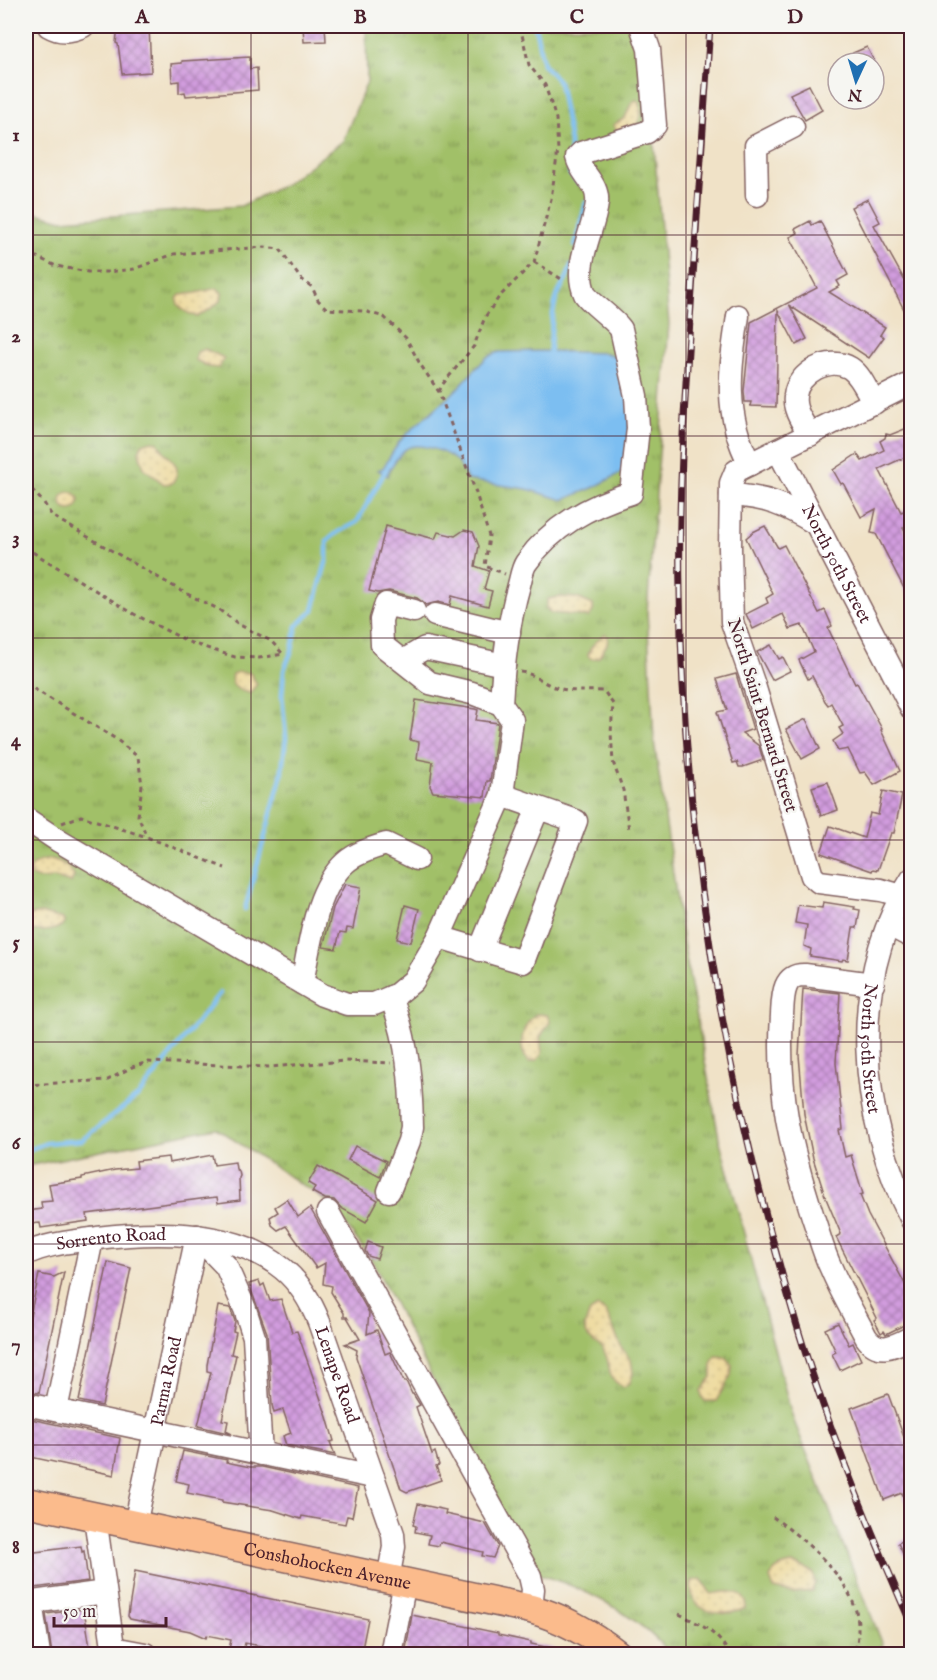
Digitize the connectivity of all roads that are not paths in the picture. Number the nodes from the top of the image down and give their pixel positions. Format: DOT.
graph roads {
  1 [pos="49,26"];
  2 [pos="83,26"];
  3 [pos="641,26"];
  4 [pos="793,127"];
  5 [pos="757,195"];
  6 [pos="738,316"];
  7 [pos="912,383"];
  8 [pos="874,403"];
  9 [pos="810,435"];
  10 [pos="778,450"];
  11 [pos="750,464"];
  12 [pos="731,495"];
  13 [pos="814,523"];
  14 [pos="509,633"];
  15 [pos="403,661"];
  16 [pos="503,672"];
  17 [pos="501,704"];
  18 [pos="912,709"];
  19 [pos="502,795"];
  20 [pos="538,808"];
  21 [pos="26,819"];
  22 [pos="417,859"];
  23 [pos="907,888"];
  24 [pos="889,925"];
  25 [pos="439,937"];
  26 [pos="912,937"];
  27 [pos="480,950"];
  28 [pos="302,983"];
  29 [pos="873,984"];
  30 [pos="391,997"];
  31 [pos="389,1191"];
  32 [pos="328,1212"];
  33 [pos="912,1220"];
  34 [pos="197,1236"];
  35 [pos="92,1239"];
  36 [pos="26,1254"];
  37 [pos="912,1336"];
  38 [pos="26,1404"];
  39 [pos="56,1410"];
  40 [pos="155,1431"];
  41 [pos="261,1454"];
  42 [pos="373,1476"];
  43 [pos="26,1502"];
  44 [pos="95,1517"];
  45 [pos="135,1525"];
  46 [pos="397,1580"];
  47 [pos="105,1592"];
  48 [pos="28,1602"];
  49 [pos="531,1609"];
  50 [pos="113,1651"];
  51 [pos="39,1654"];
  52 [pos="145,1654"];
  53 [pos="391,1654"];
  54 [pos="618,1654"];
  1 -- 2 [label="street"];
  3 -- 14 [label="street"];
  4 -- 5 [label="street"];
  6 -- 11 [label="street"];
  7 -- 8 [label="street, North Saint Bernard Street"];
  8 -- 9 [label="street, North Saint Bernard Street"];
  8 -- 9 [label="street"];
  9 -- 10 [label="street, North Saint Bernard Street"];
  10 -- 11 [label="street, North Saint Bernard Street"];
  10 -- 13 [label="street, North 50th Street"];
  11 -- 12 [label="street, North Saint Bernard Street"];
  12 -- 13 [label="street"];
  12 -- 23 [label="street, North Saint Bernard Street"];
  13 -- 18 [label="street, North 50th Street"];
  14 -- 15 [label="street"];
  14 -- 16 [label="street"];
  15 -- 16 [label="street"];
  15 -- 17 [label="street"];
  16 -- 17 [label="street"];
  17 -- 19 [label="street"];
  19 -- 20 [label="street"];
  19 -- 25 [label="street"];
  20 -- 27 [label="street"];
  20 -- 27 [label="street"];
  21 -- 28 [label="street"];
  22 -- 28 [label="street"];
  23 -- 24 [label="street, North 50th Street"];
  24 -- 26 [label="street"];
  24 -- 29 [label="street, North 50th Street"];
  25 -- 27 [label="street"];
  25 -- 30 [label="street"];
  28 -- 30 [label="street"];
  29 -- 33 [label="street, North 50th Street"];
  29 -- 37 [label="street"];
  30 -- 31 [label="street"];
  32 -- 49 [label="street"];
  34 -- 35 [label="street, Sorrento Road"];
  34 -- 40 [label="street, Parma Road"];
  34 -- 41 [label="street"];
  34 -- 42 [label="street, Lenape Road"];
  35 -- 36 [label="street, Sorrento Road"];
  35 -- 39 [label="street"];
  38 -- 39 [label="street"];
  39 -- 40 [label="street"];
  40 -- 41 [label="street"];
  40 -- 45 [label="street, Parma Road"];
  41 -- 42 [label="street"];
  42 -- 46 [label="street, Lenape Road"];
  43 -- 44 [label="main road, Conshohocken Avenue"];
  44 -- 45 [label="main road, Conshohocken Avenue"];
  44 -- 47 [label="street"];
  45 -- 46 [label="main road, Conshohocken Avenue"];
  46 -- 49 [label="main road, Conshohocken Avenue"];
  46 -- 53 [label="street, Lenape Road"];
  47 -- 48 [label="street"];
  47 -- 50 [label="street"];
  48 -- 51 [label="street"];
  49 -- 54 [label="main road, Conshohocken Avenue"];
  50 -- 52 [label="street"];
}
